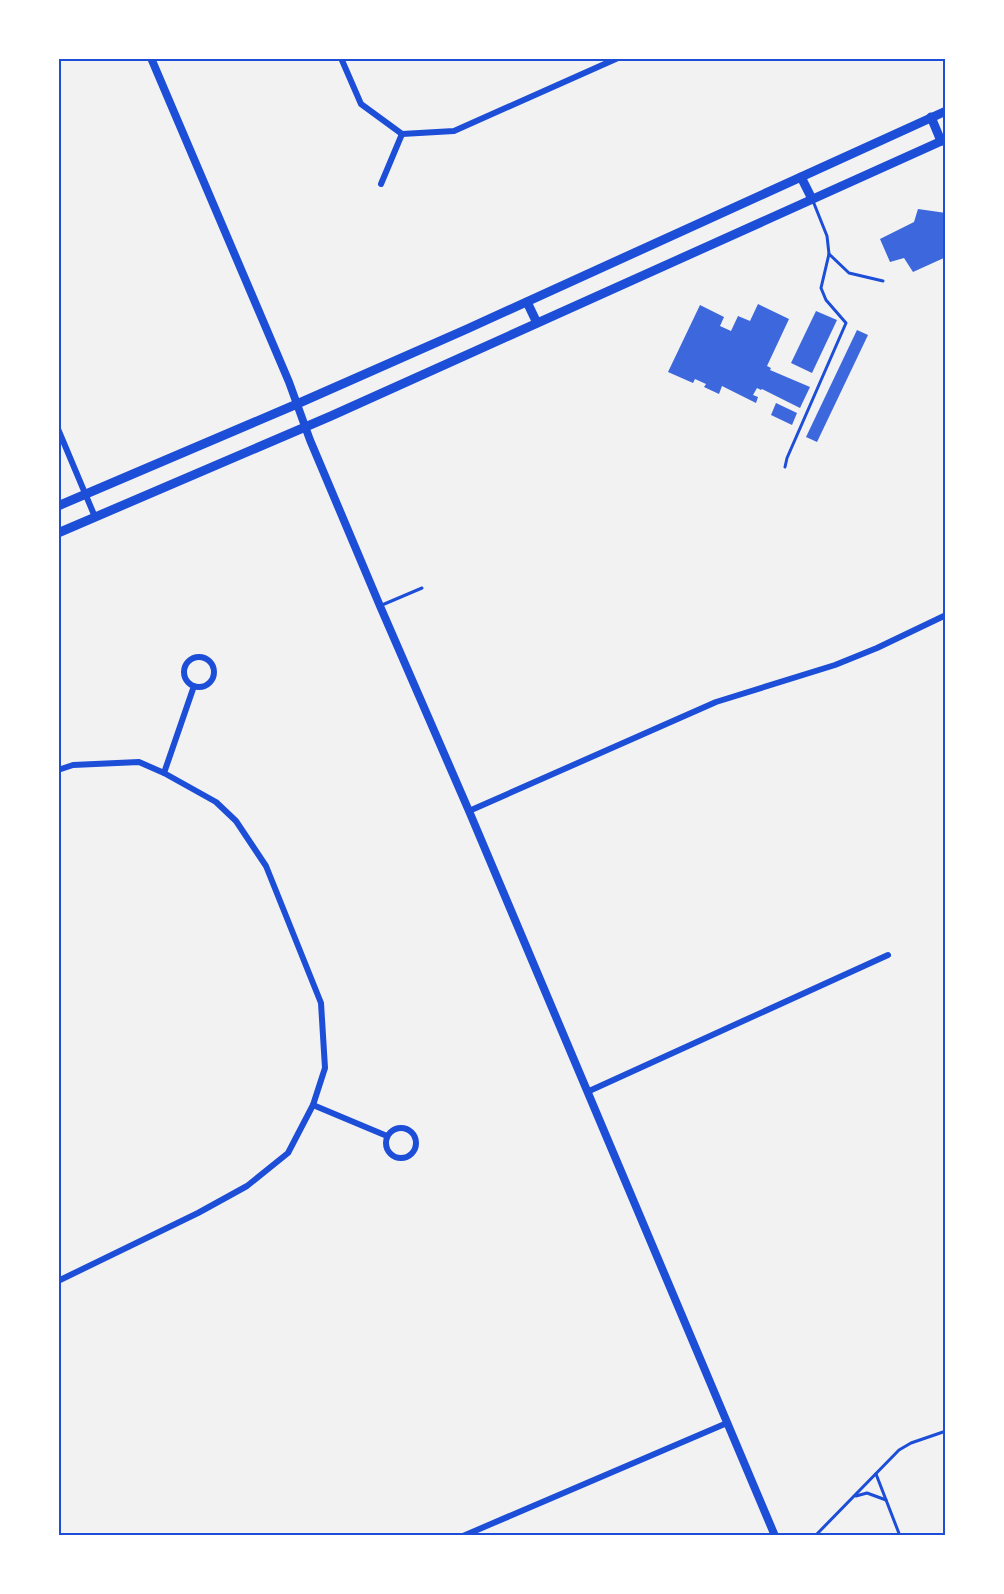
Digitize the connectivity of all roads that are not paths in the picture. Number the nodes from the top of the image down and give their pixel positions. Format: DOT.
graph roads {
  1 [pos="152,58"];
  2 [pos="341,58"];
  3 [pos="618,58"];
  4 [pos="945,111"];
  5 [pos="931,117"];
  6 [pos="402,134"];
  7 [pos="943,140"];
  8 [pos="801,177"];
  9 [pos="381,184"];
  10 [pos="812,199"];
  11 [pos="829,254"];
  12 [pos="883,281"];
  13 [pos="526,302"];
  14 [pos="537,323"];
  15 [pos="297,404"];
  16 [pos="305,427"];
  17 [pos="58,429"];
  18 [pos="785,467"];
  19 [pos="86,495"];
  20 [pos="58,506"];
  21 [pos="95,517"];
  22 [pos="58,533"];
  23 [pos="422,588"];
  24 [pos="380,606"];
  25 [pos="945,615"];
  26 [pos="194,686"];
  27 [pos="58,770"];
  28 [pos="164,773"];
  29 [pos="469,811"];
  30 [pos="888,955"];
  31 [pos="587,1092"];
  32 [pos="313,1106"];
  33 [pos="387,1136"];
  34 [pos="58,1281"];
  35 [pos="727,1423"];
  36 [pos="945,1431"];
  37 [pos="876,1474"];
  38 [pos="855,1496"];
  39 [pos="886,1500"];
  40 [pos="463,1536"];
  41 [pos="775,1536"];
  42 [pos="815,1536"];
  43 [pos="900,1536"];
  1 -- 15 [label="street"];
  2 -- 6 [label="street"];
  3 -- 6 [label="street"];
  4 -- 5 [label="main road"];
  5 -- 7 [label="main road"];
  5 -- 8 [label="main road"];
  6 -- 9 [label="street"];
  7 -- 10 [label="main road"];
  8 -- 10 [label="main road"];
  8 -- 13 [label="main road"];
  10 -- 11 [label="lane"];
  10 -- 14 [label="main road"];
  11 -- 12 [label="lane"];
  11 -- 18 [label="lane"];
  13 -- 14 [label="main road"];
  13 -- 15 [label="main road"];
  14 -- 16 [label="main road"];
  15 -- 16 [label="street"];
  15 -- 19 [label="main road"];
  16 -- 21 [label="main road"];
  16 -- 24 [label="street"];
  17 -- 19 [label="street"];
  19 -- 20 [label="main road"];
  19 -- 21 [label="street"];
  21 -- 22 [label="main road"];
  23 -- 24 [label="lane"];
  24 -- 29 [label="street"];
  25 -- 29 [label="street"];
  26 -- 26 [label="street"];
  26 -- 28 [label="street"];
  27 -- 28 [label="street"];
  28 -- 32 [label="street"];
  29 -- 31 [label="street"];
  30 -- 31 [label="street"];
  31 -- 35 [label="street"];
  32 -- 33 [label="street"];
  32 -- 34 [label="street"];
  33 -- 33 [label="street"];
  35 -- 40 [label="street"];
  35 -- 41 [label="street"];
  36 -- 37 [label="lane"];
  37 -- 38 [label="lane"];
  37 -- 39 [label="lane"];
  38 -- 39 [label="lane"];
  38 -- 42 [label="lane"];
  39 -- 43 [label="lane"];
}
